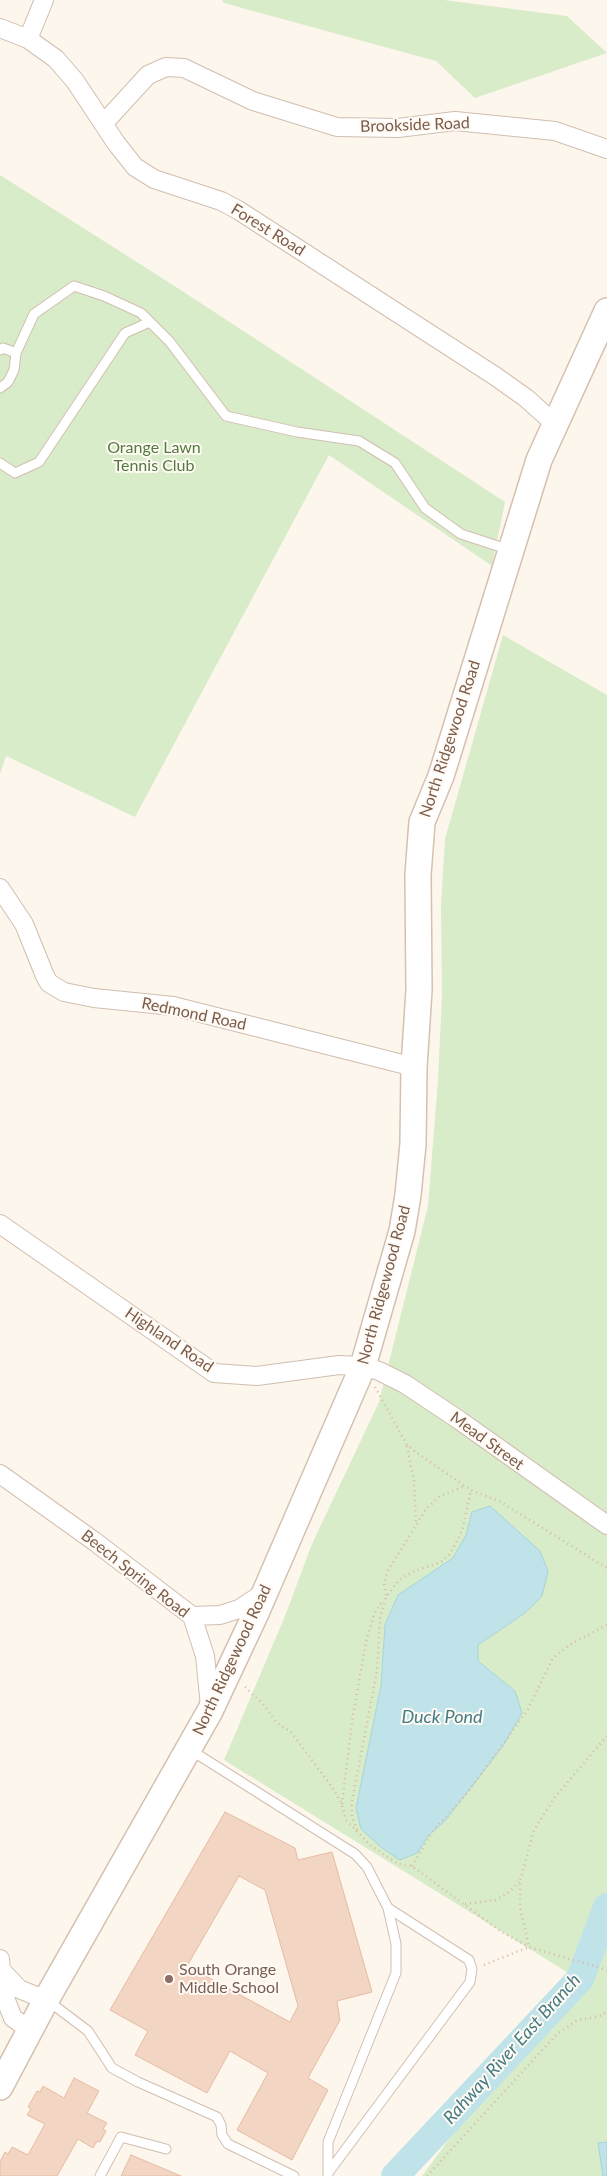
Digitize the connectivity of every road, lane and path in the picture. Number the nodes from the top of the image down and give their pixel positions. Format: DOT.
graph roads {
  1 [pos="44,0"];
  2 [pos="0,28"];
  3 [pos="28,39"];
  4 [pos="104,123"];
  5 [pos="607,149"];
  6 [pos="607,310"];
  7 [pos="150,322"];
  8 [pos="0,350"];
  9 [pos="16,353"];
  10 [pos="0,388"];
  11 [pos="555,424"];
  12 [pos="0,463"];
  13 [pos="511,550"];
  14 [pos="0,888"];
  15 [pos="414,1067"];
  16 [pos="0,1224"];
  17 [pos="363,1366"];
  18 [pos="407,1445"];
  19 [pos="0,1474"];
  20 [pos="464,1486"];
  21 [pos="471,1490"];
  22 [pos="416,1523"];
  23 [pos="607,1525"];
  24 [pos="607,1568"];
  25 [pos="265,1591"];
  26 [pos="386,1596"];
  27 [pos="192,1616"];
  28 [pos="607,1624"];
  29 [pos="245,1687"];
  30 [pos="210,1711"];
  31 [pos="607,1736"];
  32 [pos="189,1749"];
  33 [pos="342,1808"];
  34 [pos="358,1834"];
  35 [pos="412,1866"];
  36 [pos="520,1881"];
  37 [pos="464,1904"];
  38 [pos="388,1908"];
  39 [pos="529,1948"];
  40 [pos="1,1965"];
  41 [pos="472,1970"];
  42 [pos="607,1970"];
  43 [pos="46,2000"];
  44 [pos="607,2010"];
  45 [pos="30,2030"];
  46 [pos="0,2087"];
  47 [pos="166,2149"];
  48 [pos="328,2175"];
  49 [pos="100,2176"];
  50 [pos="294,2176"];
  51 [pos="427,2176"];
  1 -- 3 [label="street"];
  2 -- 3 [label="street, Forest Road"];
  3 -- 4 [label="street, Forest Road"];
  4 -- 5 [label="street, Brookside Road"];
  4 -- 11 [label="street, Forest Road"];
  6 -- 11 [label="street, North Ridgewood Road"];
  7 -- 9 [label="lane"];
  7 -- 12 [label="lane"];
  7 -- 13 [label="lane"];
  8 -- 9 [label="lane"];
  9 -- 10 [label="lane"];
  11 -- 13 [label="street, North Ridgewood Road"];
  13 -- 15 [label="street, North Ridgewood Road"];
  14 -- 15 [label="street, Redmond Road"];
  15 -- 17 [label="street, North Ridgewood Road"];
  16 -- 17 [label="street, Highland Road"];
  17 -- 18 [label="path"];
  17 -- 23 [label="street, Mead Street"];
  17 -- 25 [label="street, North Ridgewood Road"];
  18 -- 20 [label="path"];
  18 -- 22 [label="path"];
  19 -- 27 [label="street, Beech Spring Road"];
  20 -- 21 [label="path"];
  20 -- 22 [label="path"];
  21 -- 24 [label="path"];
  21 -- 26 [label="path"];
  22 -- 26 [label="path"];
  25 -- 27 [label="street"];
  25 -- 30 [label="street, North Ridgewood Road"];
  26 -- 33 [label="path"];
  26 -- 34 [label="path"];
  27 -- 30 [label="street, Beech Spring Road"];
  28 -- 35 [label="path"];
  29 -- 33 [label="path"];
  30 -- 32 [label="street, North Ridgewood Road"];
  31 -- 36 [label="path"];
  32 -- 38 [label="lane"];
  32 -- 43 [label="street, North Ridgewood Road"];
  33 -- 34 [label="path"];
  34 -- 35 [label="path"];
  35 -- 37 [label="path"];
  36 -- 37 [label="path"];
  36 -- 39 [label="path"];
  37 -- 39 [label="path"];
  38 -- 41 [label="lane"];
  38 -- 48 [label="lane"];
  39 -- 41 [label="path"];
  39 -- 42 [label="path"];
  40 -- 43 [label="street"];
  40 -- 45 [label="street"];
  41 -- 48 [label="lane"];
  43 -- 45 [label="street, North Ridgewood Road"];
  43 -- 50 [label="lane"];
  44 -- 51 [label="path"];
  45 -- 46 [label="street, North Ridgewood Road"];
  47 -- 49 [label="lane"];
}
